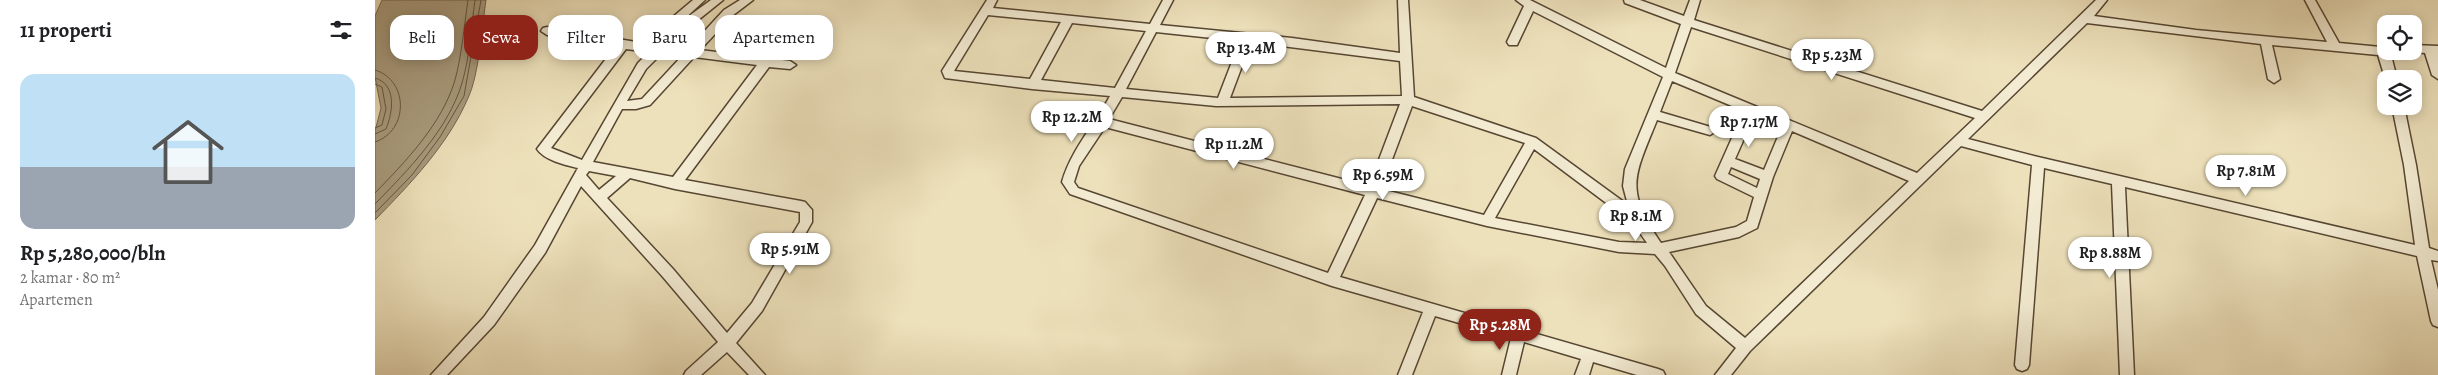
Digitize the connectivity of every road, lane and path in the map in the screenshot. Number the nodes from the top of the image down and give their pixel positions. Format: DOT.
graph roads {
  1 [pos="699,0"];
  2 [pos="718,0"];
  3 [pos="748,0"];
  4 [pos="992,0"];
  5 [pos="1168,0"];
  6 [pos="1403,0"];
  7 [pos="1629,0"];
  8 [pos="1695,0"];
  9 [pos="2102,0"];
  10 [pos="2310,0"];
  11 [pos="1526,3"];
  12 [pos="986,11"];
  13 [pos="682,15"];
  14 [pos="698,15"];
  15 [pos="2085,19"];
  16 [pos="1068,20"];
  17 [pos="1688,22"];
  18 [pos="1153,29"];
  19 [pos="705,37"];
  20 [pos="1247,38"];
  21 [pos="1513,42"];
  22 [pos="2267,42"];
  23 [pos="623,45"];
  24 [pos="633,46"];
  25 [pos="2335,47"];
  26 [pos="2377,50"];
  27 [pos="2434,50"];
  28 [pos="705,55"];
  29 [pos="1404,58"];
  30 [pos="611,60"];
  31 [pos="648,60"];
  32 [pos="683,60"];
  33 [pos="766,62"];
  34 [pos="790,65"];
  35 [pos="1669,75"];
  36 [pos="2438,75"];
  37 [pos="2274,79"];
  38 [pos="1032,85"];
  39 [pos="1117,93"];
  40 [pos="1408,100"];
  41 [pos="1221,102"];
  42 [pos="618,105"];
  43 [pos="1751,110"];
  44 [pos="1653,114"];
  45 [pos="2400,115"];
  46 [pos="1983,116"];
  47 [pos="1102,122"];
  48 [pos="1789,125"];
  49 [pos="1710,130"];
  50 [pos="1959,141"];
  51 [pos="1532,142"];
  52 [pos="1728,161"];
  53 [pos="2038,162"];
  54 [pos="583,172"];
  55 [pos="628,173"];
  56 [pos="1767,177"];
  57 [pos="1920,180"];
  58 [pos="2119,181"];
  59 [pos="675,184"];
  60 [pos="1373,192"];
  61 [pos="1761,195"];
  62 [pos="598,198"];
  63 [pos="1638,219"];
  64 [pos="1487,221"];
  65 [pos="1658,249"];
  66 [pos="2423,252"];
  67 [pos="2438,256"];
  68 [pos="1332,280"];
  69 [pos="1431,310"];
  70 [pos="2438,321"];
  71 [pos="1519,334"];
  72 [pos="727,343"];
  73 [pos="1745,347"];
  74 [pos="1589,355"];
  75 [pos="2022,365"];
  76 [pos="438,375"];
  77 [pos="691,375"];
  78 [pos="758,375"];
  79 [pos="1405,375"];
  80 [pos="1509,375"];
  81 [pos="1583,375"];
  82 [pos="1658,375"];
  83 [pos="1722,375"];
  84 [pos="2127,375"];
  1 -- 13 [label="street"];
  2 -- 14 [label="street"];
  3 -- 19 [label="street"];
  4 -- 12 [label="street"];
  5 -- 18 [label="street"];
  6 -- 29 [label="street"];
  7 -- 17 [label="street"];
  8 -- 17 [label="street"];
  9 -- 15 [label="street"];
  10 -- 25 [label="street"];
  11 -- 21 [label="street"];
  11 -- 35 [label="street"];
  12 -- 16 [label="street"];
  12 -- 38 [label="street"];
  15 -- 22 [label="street"];
  15 -- 46 [label="street"];
  16 -- 18 [label="street"];
  16 -- 38 [label="street"];
  17 -- 35 [label="street"];
  17 -- 46 [label="street"];
  18 -- 20 [label="street"];
  18 -- 39 [label="street"];
  20 -- 29 [label="street"];
  20 -- 41 [label="street"];
  22 -- 25 [label="street"];
  22 -- 37 [label="street"];
  23 -- 24 [label="street"];
  25 -- 26 [label="street"];
  27 -- 36 [label="street"];
  28 -- 33 [label="street"];
  29 -- 40 [label="street"];
  30 -- 54 [label="street"];
  31 -- 42 [label="street"];
  32 -- 42 [label="street"];
  33 -- 34 [label="street"];
  33 -- 59 [label="street"];
  35 -- 43 [label="street"];
  35 -- 44 [label="street"];
  38 -- 39 [label="street"];
  39 -- 41 [label="street"];
  39 -- 47 [label="street"];
  40 -- 41 [label="street"];
  40 -- 51 [label="street"];
  40 -- 60 [label="street"];
  42 -- 54 [label="street"];
  43 -- 48 [label="street"];
  43 -- 52 [label="street"];
  44 -- 49 [label="street"];
  44 -- 63 [label="street"];
  45 -- 66 [label="street"];
  46 -- 50 [label="street"];
  47 -- 60 [label="street"];
  47 -- 68 [label="street"];
  48 -- 56 [label="street"];
  48 -- 57 [label="street"];
  50 -- 53 [label="street"];
  50 -- 57 [label="street"];
  51 -- 63 [label="street"];
  51 -- 64 [label="street"];
  52 -- 56 [label="street"];
  52 -- 61 [label="street"];
  53 -- 58 [label="street"];
  53 -- 75 [label="street"];
  54 -- 55 [label="street"];
  54 -- 62 [label="street"];
  54 -- 76 [label="street"];
  55 -- 59 [label="street"];
  55 -- 62 [label="street"];
  56 -- 61 [label="street"];
  57 -- 73 [label="street"];
  58 -- 66 [label="street"];
  58 -- 84 [label="street"];
  59 -- 72 [label="street"];
  60 -- 64 [label="street"];
  60 -- 68 [label="street"];
  61 -- 65 [label="street"];
  62 -- 72 [label="street"];
  63 -- 65 [label="street"];
  64 -- 65 [label="street"];
  65 -- 73 [label="street"];
  66 -- 67 [label="street"];
  66 -- 70 [label="street"];
  68 -- 69 [label="street"];
  69 -- 71 [label="street"];
  69 -- 79 [label="street"];
  71 -- 74 [label="street"];
  71 -- 80 [label="street"];
  72 -- 77 [label="street"];
  72 -- 78 [label="street"];
  73 -- 83 [label="street"];
  74 -- 81 [label="street"];
  74 -- 82 [label="street"];
}
